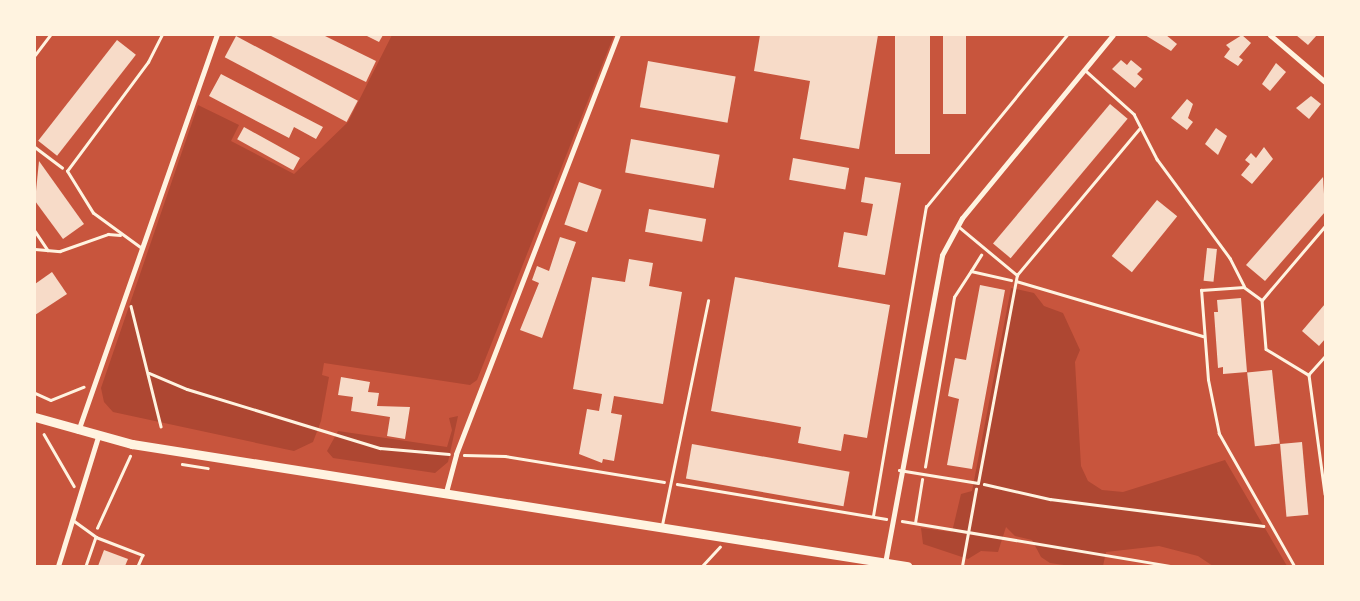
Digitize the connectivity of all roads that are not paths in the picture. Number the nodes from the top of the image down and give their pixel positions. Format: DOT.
graph roads {
  1 [pos="50,35"];
  2 [pos="162,35"];
  3 [pos="217,35"];
  4 [pos="618,35"];
  5 [pos="1113,35"];
  6 [pos="1270,35"];
  7 [pos="35,55"];
  8 [pos="1085,70"];
  9 [pos="1325,82"];
  10 [pos="1140,128"];
  11 [pos="957,226"];
  12 [pos="1325,226"];
  13 [pos="35,231"];
  14 [pos="122,236"];
  15 [pos="141,248"];
  16 [pos="35,249"];
  17 [pos="48,250"];
  18 [pos="1017,275"];
  19 [pos="1016,281"];
  20 [pos="1244,287"];
  21 [pos="1262,300"];
  22 [pos="708,301"];
  23 [pos="1203,336"];
  24 [pos="1325,357"];
  25 [pos="1320,363"];
  26 [pos="1325,367"];
  27 [pos="1309,375"];
  28 [pos="35,417"];
  29 [pos="78,431"];
  30 [pos="98,436"];
  31 [pos="899,470"];
  32 [pos="446,492"];
  33 [pos="1325,494"];
  34 [pos="73,520"];
  35 [pos="662,527"];
  36 [pos="94,537"];
  37 [pos="884,563"];
  38 [pos="58,566"];
  39 [pos="86,566"];
  40 [pos="138,566"];
  41 [pos="907,566"];
  42 [pos="1294,566"];
  1 -- 7 [label="lane"];
  2 -- 14 [label="lane"];
  3 -- 15 [label="street"];
  4 -- 32 [label="street"];
  5 -- 8 [label="street"];
  6 -- 9 [label="street"];
  8 -- 10 [label="lane"];
  8 -- 11 [label="street"];
  10 -- 18 [label="lane"];
  10 -- 20 [label="lane"];
  11 -- 18 [label="lane"];
  11 -- 31 [label="street"];
  12 -- 21 [label="lane"];
  13 -- 17 [label="lane"];
  14 -- 15 [label="lane"];
  14 -- 17 [label="lane"];
  15 -- 29 [label="street"];
  16 -- 17 [label="lane"];
  18 -- 19 [label="lane"];
  19 -- 23 [label="lane"];
  19 -- 31 [label="lane"];
  20 -- 21 [label="lane"];
  20 -- 23 [label="lane"];
  21 -- 27 [label="lane"];
  22 -- 35 [label="lane"];
  23 -- 42 [label="lane"];
  24 -- 25 [label="lane"];
  25 -- 26 [label="lane"];
  25 -- 27 [label="lane"];
  27 -- 33 [label="lane"];
  28 -- 29 [label="main road"];
  29 -- 30 [label="main road"];
  30 -- 32 [label="main road"];
  30 -- 34 [label="street"];
  31 -- 37 [label="street"];
  32 -- 35 [label="main road"];
  34 -- 36 [label="lane"];
  34 -- 38 [label="street"];
  35 -- 37 [label="main road"];
  36 -- 39 [label="lane"];
  36 -- 40 [label="lane"];
  37 -- 41 [label="main road"];
}
